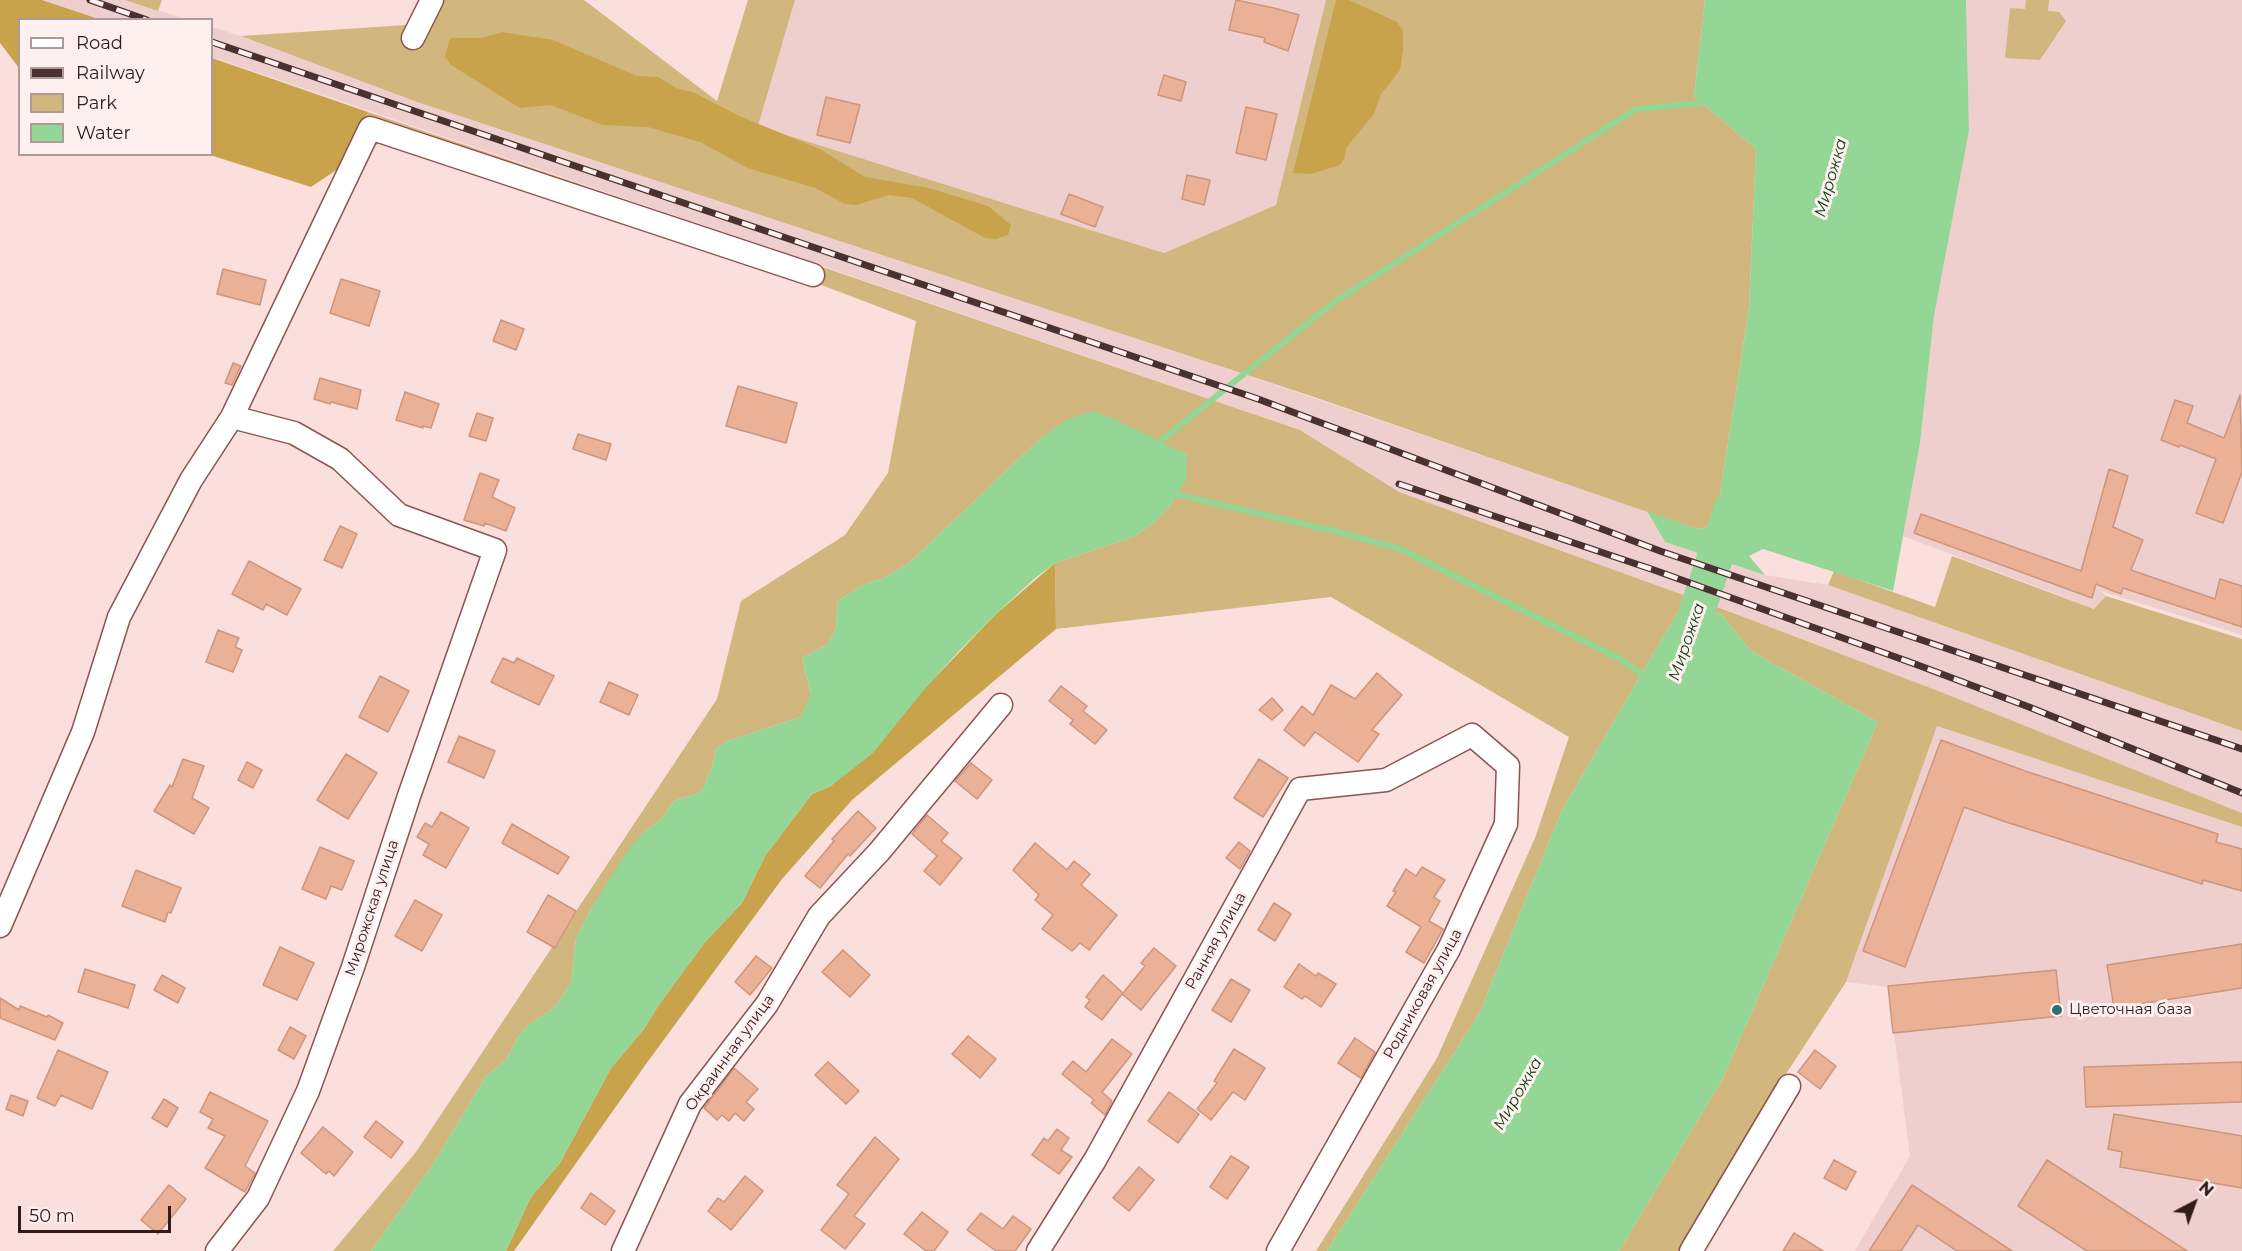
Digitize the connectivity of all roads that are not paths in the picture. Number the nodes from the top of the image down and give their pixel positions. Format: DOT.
graph roads {
  1 [pos="432,0"];
  2 [pos="414,38"];
  3 [pos="813,275"];
  4 [pos="232,417"];
  5 [pos="1001,705"];
  6 [pos="1472,735"];
  7 [pos="0,926"];
  8 [pos="1789,1086"];
  9 [pos="217,1251"];
  10 [pos="623,1251"];
  11 [pos="1038,1251"];
  12 [pos="1278,1251"];
  13 [pos="1691,1251"];
  1 -- 2 [label="street"];
  3 -- 4 [label="street"];
  4 -- 7 [label="street"];
  4 -- 9 [label="street, Мирожская улица"];
  5 -- 10 [label="street, Окраинная улица"];
  6 -- 11 [label="street, Ранняя улица"];
  6 -- 12 [label="street, Родниковая улица"];
  8 -- 13 [label="street"];
}
